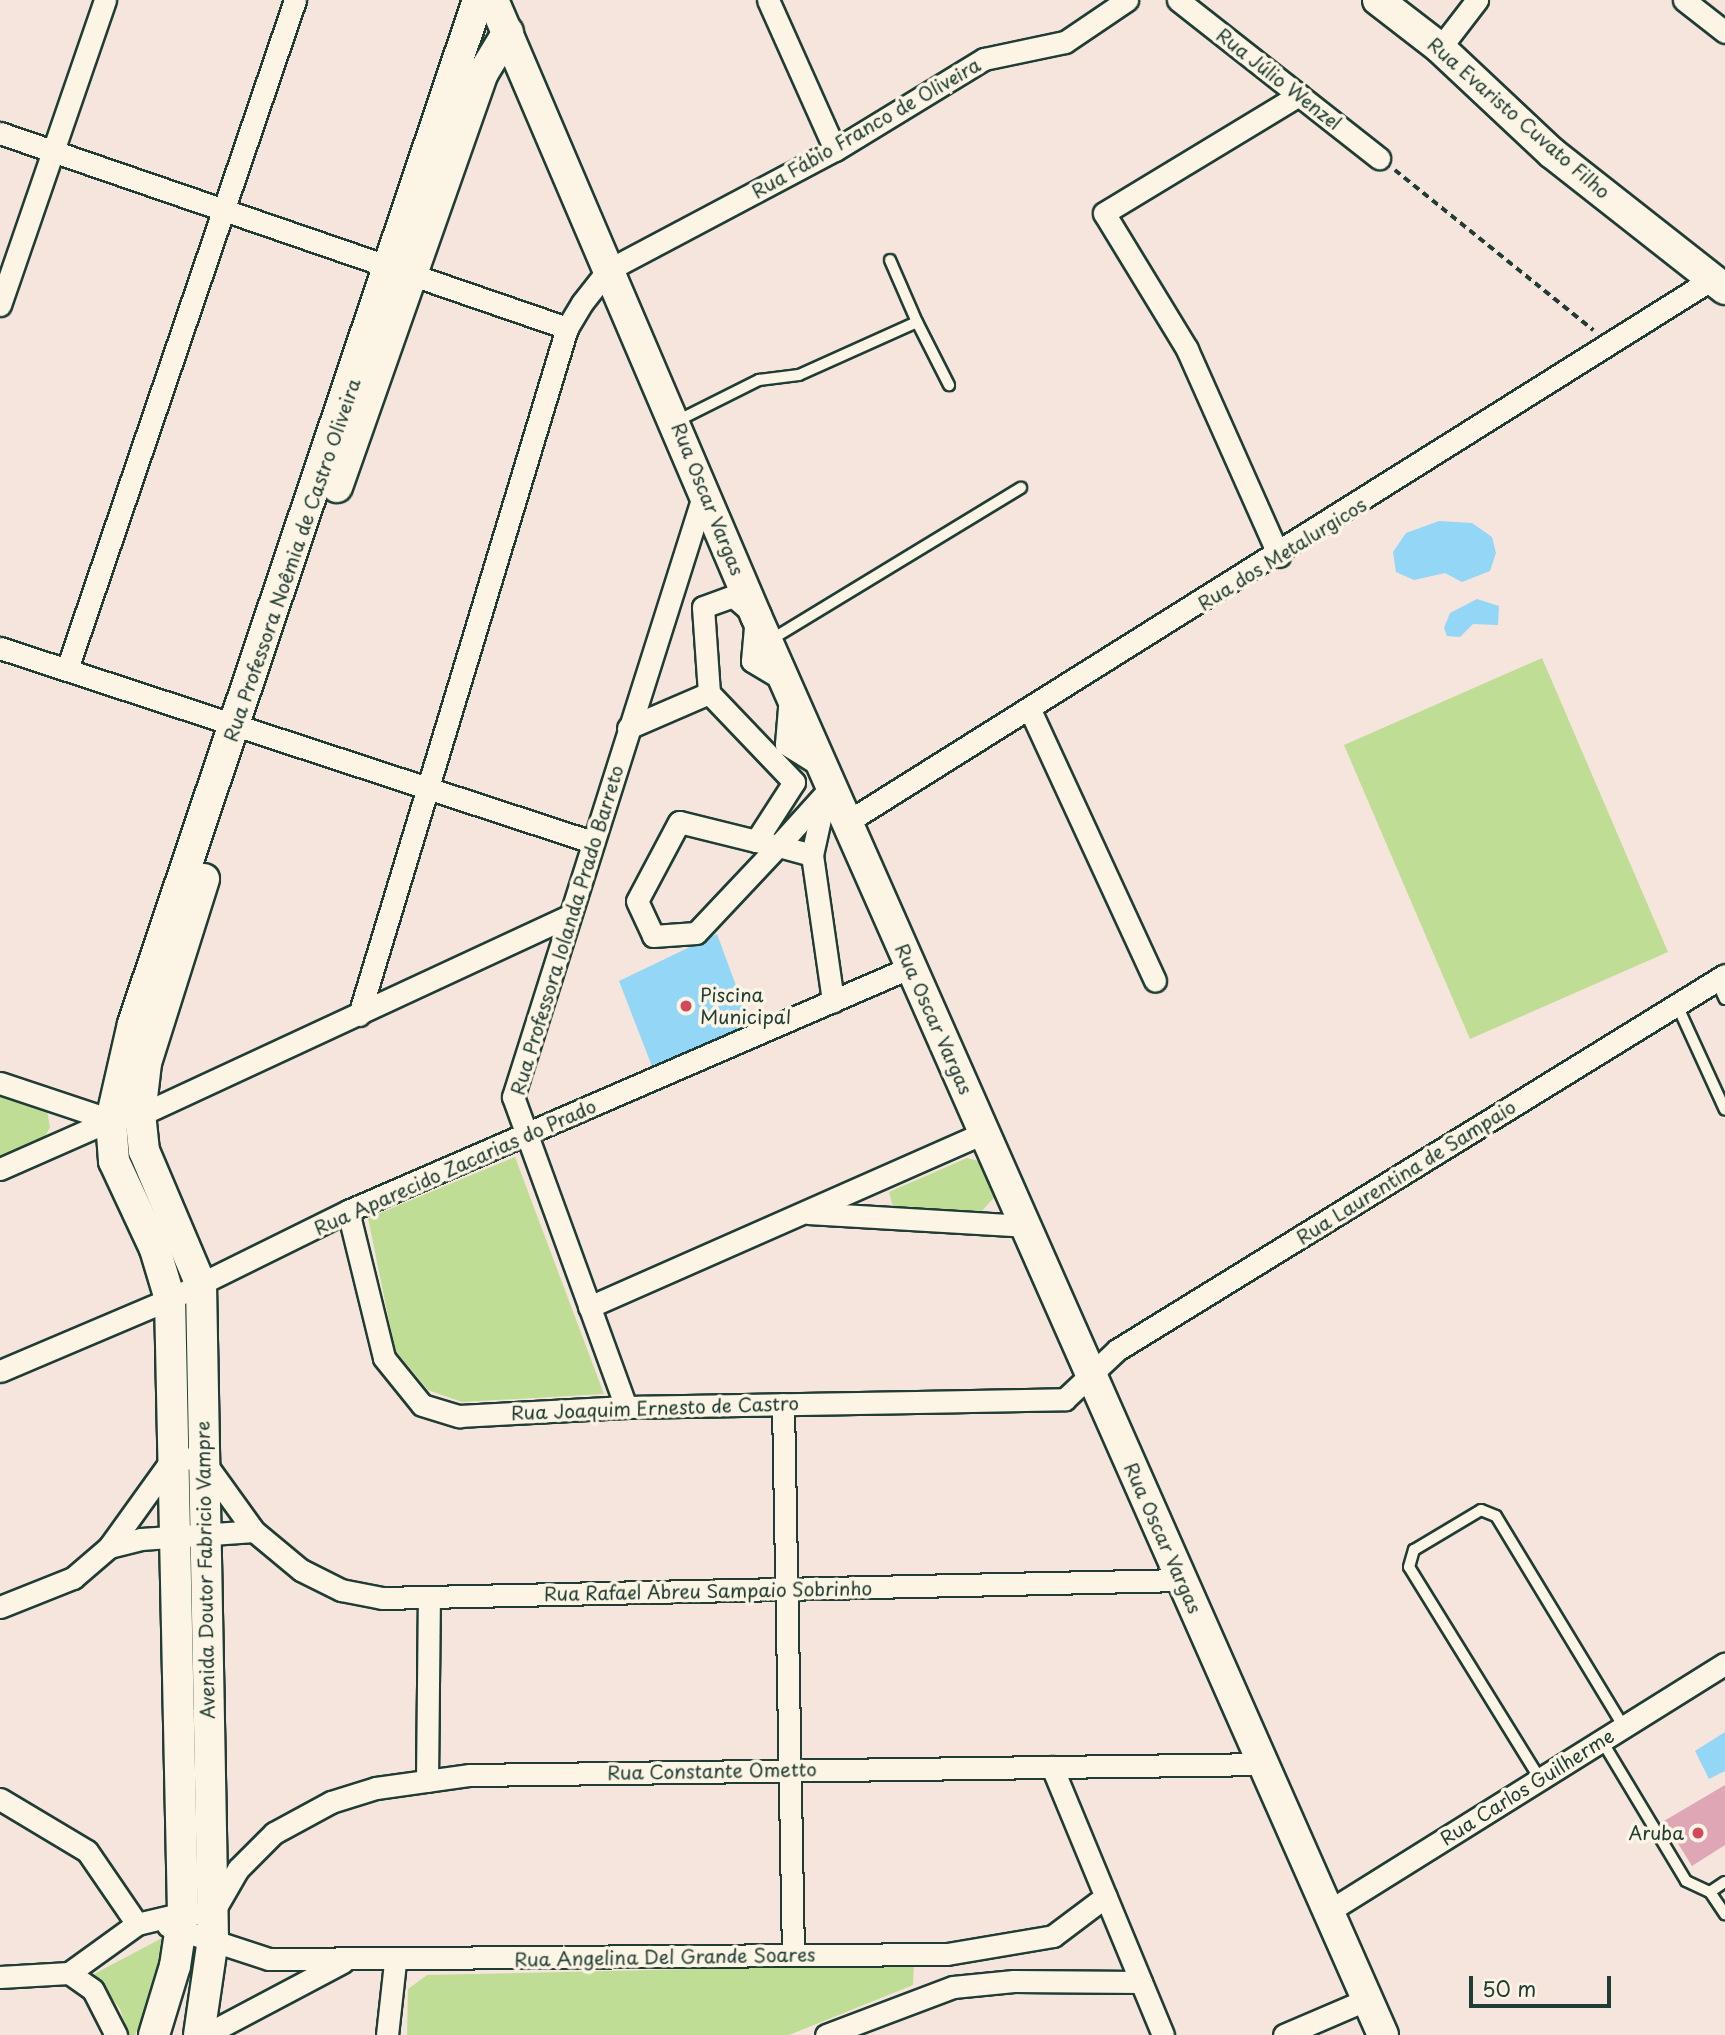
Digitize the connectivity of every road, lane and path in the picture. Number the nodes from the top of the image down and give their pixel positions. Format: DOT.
graph roads {
  1 [pos="105,0"];
  2 [pos="295,0"];
  3 [pos="478,0"];
  4 [pos="493,0"];
  5 [pos="768,0"];
  6 [pos="1127,0"];
  7 [pos="1178,0"];
  8 [pos="1378,0"];
  9 [pos="1477,0"];
  10 [pos="1684,0"];
  11 [pos="508,32"];
  12 [pos="1725,32"];
  13 [pos="1440,48"];
  14 [pos="1300,95"];
  15 [pos="0,133"];
  16 [pos="835,150"];
  17 [pos="54,151"];
  18 [pos="1379,158"];
  19 [pos="224,212"];
  20 [pos="890,260"];
  21 [pos="608,270"];
  22 [pos="401,272"];
  23 [pos="1719,284"];
  24 [pos="0,305"];
  25 [pos="917,322"];
  26 [pos="568,328"];
  27 [pos="1611,344"];
  28 [pos="949,384"];
  29 [pos="677,421"];
  30 [pos="1021,488"];
  31 [pos="705,490"];
  32 [pos="1279,556"];
  33 [pos="762,629"];
  34 [pos="0,648"];
  35 [pos="67,669"];
  36 [pos="709,693"];
  37 [pos="1030,710"];
  38 [pos="628,728"];
  39 [pos="242,731"];
  40 [pos="825,780"];
  41 [pos="430,790"];
  42 [pos="847,822"];
  43 [pos="756,841"];
  44 [pos="592,842"];
  45 [pos="778,846"];
  46 [pos="812,855"];
  47 [pos="569,916"];
  48 [pos="911,967"];
  49 [pos="1155,980"];
  50 [pos="1722,985"];
  51 [pos="833,1001"];
  52 [pos="1676,1005"];
  53 [pos="359,1015"];
  54 [pos="0,1083"];
  55 [pos="1725,1110"];
  56 [pos="140,1115"];
  57 [pos="111,1120"];
  58 [pos="984,1133"];
  59 [pos="527,1134"];
  60 [pos="0,1169"];
  61 [pos="348,1211"];
  62 [pos="803,1213"];
  63 [pos="1026,1226"];
  64 [pos="201,1285"];
  65 [pos="170,1300"];
  66 [pos="589,1307"];
  67 [pos="3,1369"];
  68 [pos="1091,1374"];
  69 [pos="0,1389"];
  70 [pos="783,1404"];
  71 [pos="626,1407"];
  72 [pos="188,1459"];
  73 [pos="254,1531"];
  74 [pos="174,1539"];
  75 [pos="204,1539"];
  76 [pos="109,1547"];
  77 [pos="1182,1580"];
  78 [pos="787,1589"];
  79 [pos="429,1597"];
  80 [pos="0,1607"];
  81 [pos="1725,1664"];
  82 [pos="1624,1727"];
  83 [pos="1602,1741"];
  84 [pos="1263,1764"];
  85 [pos="1052,1767"];
  86 [pos="790,1770"];
  87 [pos="1540,1779"];
  88 [pos="427,1781"];
  89 [pos="0,1799"];
  90 [pos="1725,1882"];
  91 [pos="1710,1892"];
  92 [pos="1106,1896"];
  93 [pos="1329,1911"];
  94 [pos="1725,1914"];
  95 [pos="164,1922"];
  96 [pos="213,1926"];
  97 [pos="947,1954"];
  98 [pos="793,1955"];
  99 [pos="345,1961"];
  100 [pos="395,1962"];
  101 [pos="69,1973"];
  102 [pos="0,1977"];
  103 [pos="1142,1982"];
  104 [pos="953,1987"];
  105 [pos="1368,1999"];
  106 [pos="116,2035"];
  107 [pos="154,2035"];
  108 [pos="200,2035"];
  109 [pos="205,2035"];
  110 [pos="387,2035"];
  111 [pos="826,2035"];
  112 [pos="1163,2035"];
  113 [pos="1284,2035"];
  114 [pos="1383,2035"];
  1 -- 17 [label="street"];
  2 -- 19 [label="street"];
  3 -- 22 [label="street, Rua Professora Noêmia de Castro Oliveira"];
  4 -- 11 [label="street, Rua Oscar Vargas"];
  5 -- 16 [label="street"];
  6 -- 16 [label="street, Rua Fábio Franco de Oliveira"];
  7 -- 14 [label="street, Rua Júlio Wenzel"];
  8 -- 13 [label="street, Rua Evaristo Cuvato Filho"];
  9 -- 13 [label="street"];
  10 -- 12 [label="street"];
  11 -- 21 [label="street, Rua Oscar Vargas"];
  11 -- 22 [label="street, Rua Professora Noêmia de Castro Oliveira"];
  13 -- 23 [label="street, Rua Evaristo Cuvato Filho"];
  14 -- 18 [label="street, Rua Júlio Wenzel"];
  14 -- 32 [label="street"];
  15 -- 17 [label="street"];
  16 -- 21 [label="street, Rua Fábio Franco de Oliveira"];
  17 -- 19 [label="street"];
  17 -- 24 [label="street"];
  18 -- 27 [label="path"];
  19 -- 22 [label="street"];
  19 -- 35 [label="street"];
  20 -- 25 [label="lane"];
  21 -- 26 [label="street"];
  21 -- 29 [label="street, Rua Oscar Vargas"];
  22 -- 26 [label="street"];
  22 -- 39 [label="street, Rua Professora Noêmia de Castro Oliveira"];
  23 -- 27 [label="street, Rua dos Metalurgicos"];
  25 -- 28 [label="lane"];
  25 -- 29 [label="lane"];
  26 -- 41 [label="street"];
  27 -- 32 [label="street, Rua dos Metalurgicos"];
  29 -- 31 [label="street, Rua Oscar Vargas"];
  30 -- 33 [label="lane"];
  31 -- 33 [label="street, Rua Oscar Vargas"];
  31 -- 38 [label="street, Rua Professora Iolanda Prado Barreto"];
  32 -- 37 [label="street, Rua dos Metalurgicos"];
  33 -- 36 [label="street"];
  33 -- 40 [label="street, Rua Oscar Vargas"];
  34 -- 35 [label="street"];
  35 -- 39 [label="street"];
  36 -- 38 [label="street"];
  36 -- 43 [label="street"];
  37 -- 42 [label="street, Rua dos Metalurgicos"];
  37 -- 49 [label="street"];
  38 -- 44 [label="street, Rua Professora Iolanda Prado Barreto"];
  39 -- 41 [label="street"];
  39 -- 56 [label="street, Rua Professora Noêmia de Castro Oliveira"];
  39 -- 57 [label="street, Rua Professora Noêmia de Castro Oliveira"];
  40 -- 42 [label="street, Rua Oscar Vargas"];
  40 -- 45 [label="street"];
  40 -- 46 [label="street"];
  41 -- 44 [label="street"];
  41 -- 53 [label="street"];
  42 -- 48 [label="street, Rua Oscar Vargas"];
  43 -- 45 [label="street"];
  43 -- 45 [label="street"];
  44 -- 47 [label="street, Rua Professora Iolanda Prado Barreto"];
  45 -- 46 [label="street"];
  46 -- 51 [label="street"];
  47 -- 53 [label="street"];
  47 -- 59 [label="street, Rua Professora Iolanda Prado Barreto"];
  48 -- 51 [label="street, Rua Aparecido Zacarias do Prado"];
  48 -- 58 [label="street, Rua Oscar Vargas"];
  50 -- 52 [label="street, Rua Laurentina de Sampaio"];
  51 -- 59 [label="street, Rua Aparecido Zacarias do Prado"];
  52 -- 55 [label="lane"];
  52 -- 68 [label="street, Rua Laurentina de Sampaio"];
  53 -- 56 [label="street"];
  54 -- 57 [label="street"];
  56 -- 57 [label="street"];
  56 -- 64 [label="street, Avenida Doutor Fabricio Vampre"];
  57 -- 60 [label="street"];
  57 -- 65 [label="street, Avenida Doutor Fabricio Vampre"];
  58 -- 62 [label="street"];
  58 -- 63 [label="street, Rua Oscar Vargas"];
  59 -- 61 [label="street, Rua Aparecido Zacarias do Prado"];
  59 -- 66 [label="street, Rua Professora Iolanda Prado Barreto"];
  61 -- 64 [label="street, Rua Aparecido Zacarias do Prado"];
  61 -- 71 [label="street, Rua Joaquim Ernesto de Castro"];
  62 -- 63 [label="street"];
  62 -- 66 [label="street"];
  63 -- 68 [label="street, Rua Oscar Vargas"];
  64 -- 65 [label="street, Rua Aparecido Zacarias do Prado"];
  64 -- 72 [label="street, Avenida Doutor Fabricio Vampre"];
  65 -- 67 [label="street, Rua Aparecido Zacarias do Prado"];
  65 -- 72 [label="street, Avenida Doutor Fabricio Vampre"];
  66 -- 71 [label="street, Rua Professora Iolanda Prado Barreto"];
  67 -- 69 [label="street"];
  68 -- 70 [label="street, Rua Joaquim Ernesto de Castro"];
  68 -- 77 [label="street, Rua Oscar Vargas"];
  70 -- 71 [label="street, Rua Joaquim Ernesto de Castro"];
  70 -- 78 [label="street"];
  72 -- 73 [label="street, Rua Rafael Abreu Sampaio Sobrinho"];
  72 -- 74 [label="street, Avenida Doutor Fabricio Vampre"];
  72 -- 75 [label="street, Avenida Doutor Fabricio Vampre"];
  72 -- 76 [label="street"];
  73 -- 75 [label="street"];
  73 -- 79 [label="street, Rua Rafael Abreu Sampaio Sobrinho"];
  74 -- 75 [label="street"];
  74 -- 76 [label="street"];
  74 -- 95 [label="street, Avenida Doutor Fabricio Vampre"];
  75 -- 96 [label="street, Avenida Doutor Fabricio Vampre"];
  76 -- 80 [label="street"];
  77 -- 78 [label="street, Rua Rafael Abreu Sampaio Sobrinho"];
  77 -- 84 [label="street, Rua Oscar Vargas"];
  78 -- 79 [label="street, Rua Rafael Abreu Sampaio Sobrinho"];
  78 -- 86 [label="street"];
  79 -- 88 [label="street"];
  81 -- 82 [label="street, Rua Carlos Guilherme"];
  82 -- 83 [label="street, Rua Carlos Guilherme"];
  82 -- 87 [label="lane"];
  83 -- 87 [label="street, Rua Carlos Guilherme"];
  83 -- 91 [label="lane"];
  84 -- 85 [label="street, Rua Constante Ometto"];
  84 -- 93 [label="street, Rua Oscar Vargas"];
  85 -- 86 [label="street, Rua Constante Ometto"];
  85 -- 92 [label="street"];
  86 -- 88 [label="street, Rua Constante Ometto"];
  86 -- 98 [label="street"];
  87 -- 93 [label="street, Rua Carlos Guilherme"];
  88 -- 96 [label="street, Rua Constante Ometto"];
  89 -- 95 [label="street"];
  90 -- 91 [label="lane"];
  91 -- 94 [label="lane"];
  92 -- 97 [label="street, Rua Angelina Del Grande Soares"];
  92 -- 103 [label="street"];
  93 -- 105 [label="street, Rua Oscar Vargas"];
  95 -- 96 [label="street"];
  95 -- 101 [label="street"];
  95 -- 107 [label="street, Avenida Doutor Fabricio Vampre"];
  96 -- 99 [label="street, Rua Angelina Del Grande Soares"];
  96 -- 108 [label="street, Avenida Doutor Fabricio Vampre"];
  97 -- 98 [label="street, Rua Angelina Del Grande Soares"];
  97 -- 104 [label="street"];
  98 -- 100 [label="street, Rua Angelina Del Grande Soares"];
  99 -- 100 [label="street, Rua Angelina Del Grande Soares"];
  99 -- 109 [label="street"];
  100 -- 110 [label="street"];
  101 -- 102 [label="street"];
  101 -- 106 [label="street"];
  103 -- 104 [label="street"];
  103 -- 112 [label="street"];
  104 -- 111 [label="street"];
  105 -- 113 [label="street"];
  105 -- 114 [label="street, Rua Oscar Vargas"];
}
